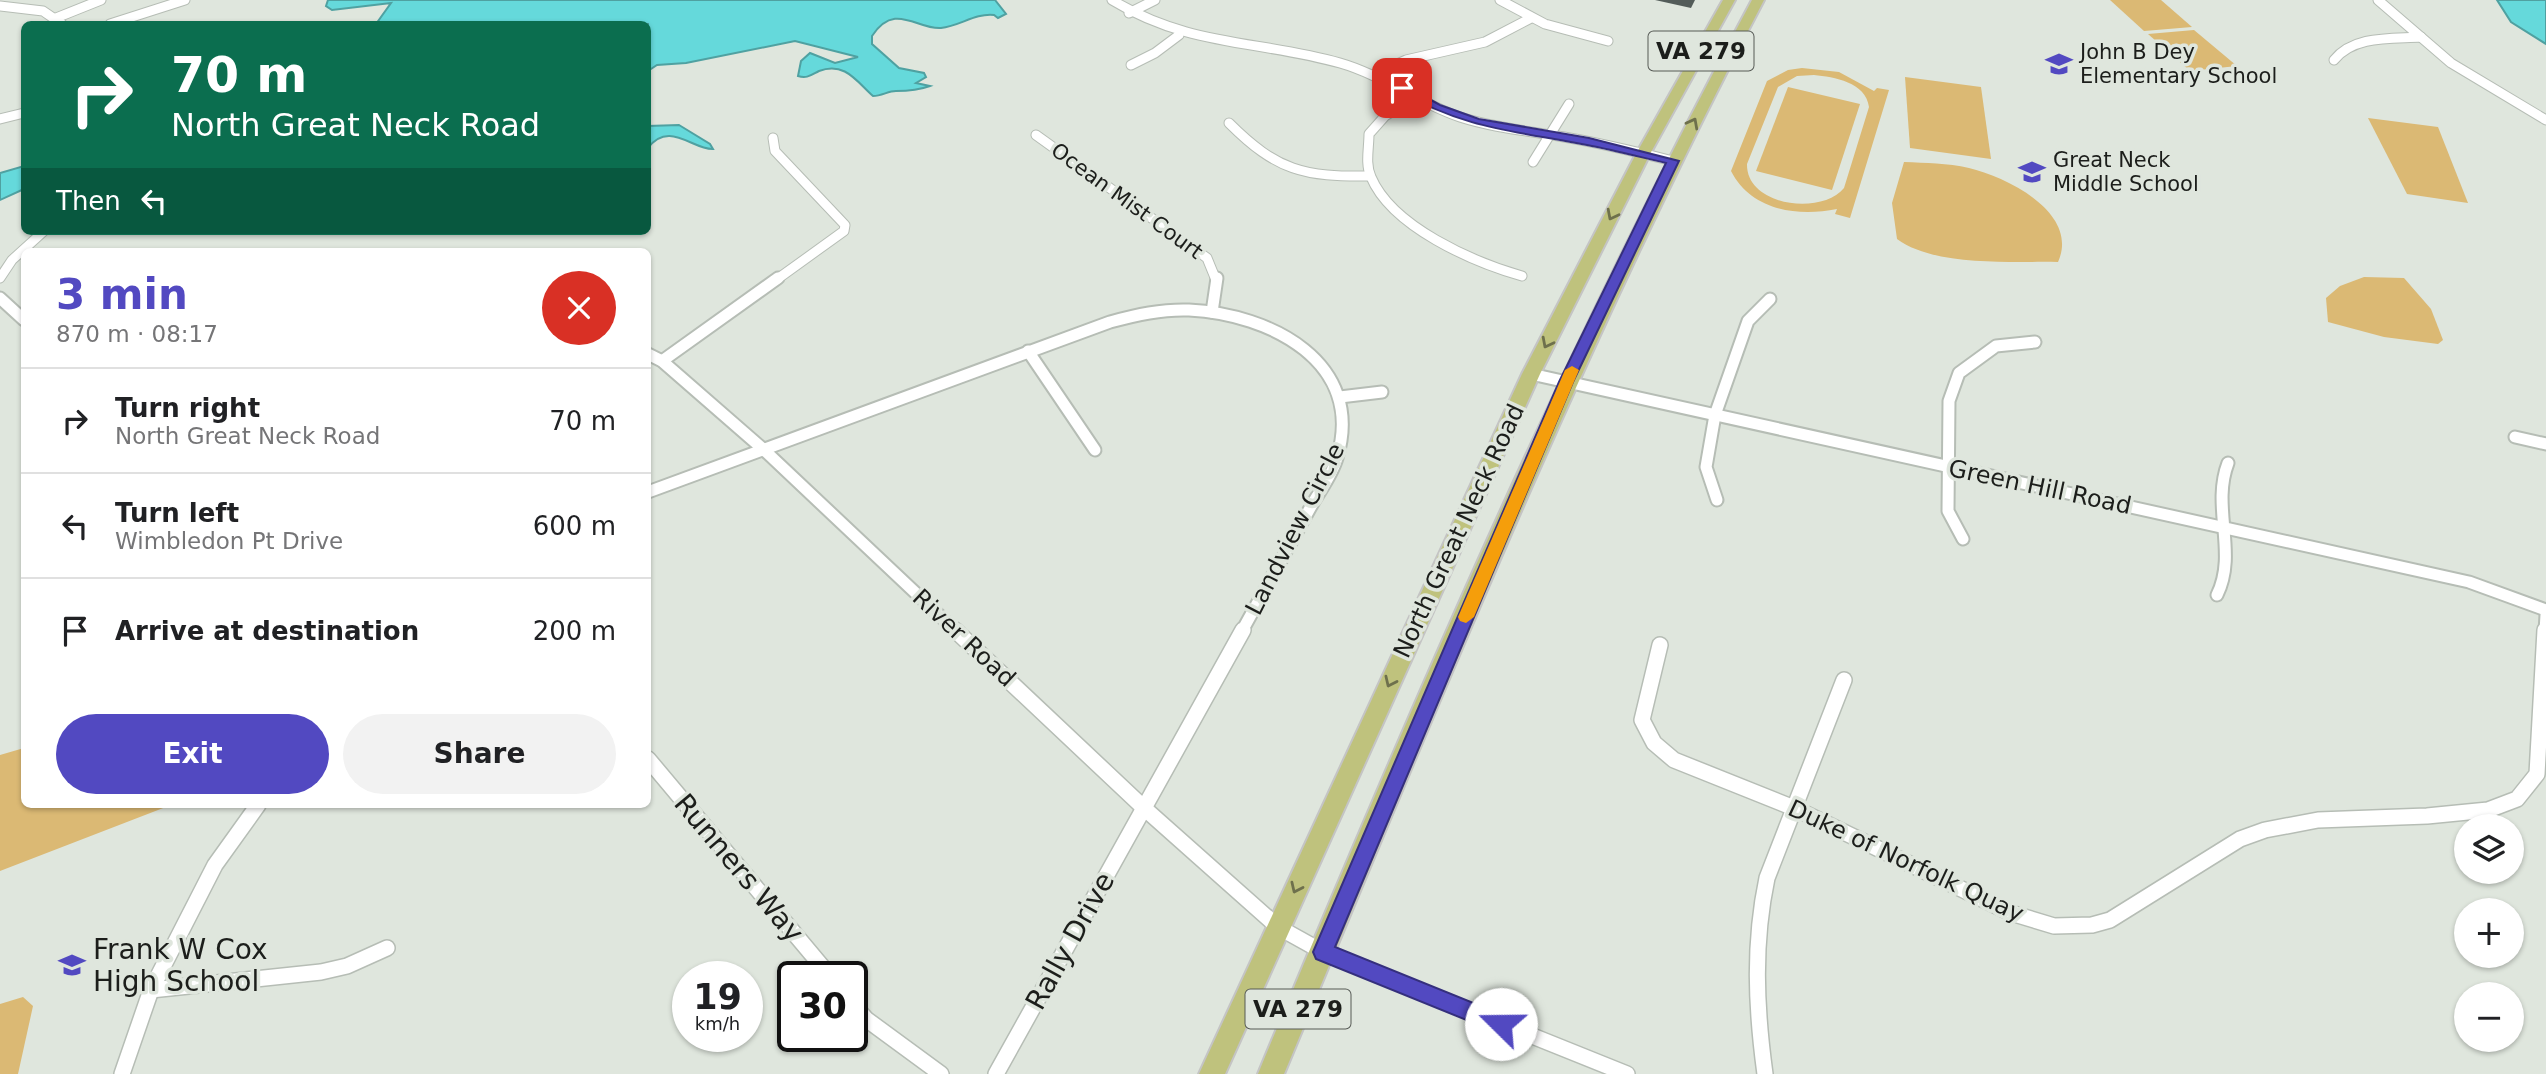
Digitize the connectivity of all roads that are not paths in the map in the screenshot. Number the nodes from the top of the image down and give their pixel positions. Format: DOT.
graph roads {
  1 [pos="101,0"];
  2 [pos="185,0"];
  3 [pos="1112,0"];
  4 [pos="1155,0"];
  5 [pos="1500,0"];
  6 [pos="1729,0"];
  7 [pos="1758,0"];
  8 [pos="2378,0"];
  9 [pos="0,6"];
  10 [pos="1129,13"];
  11 [pos="1531,18"];
  12 [pos="57,21"];
  13 [pos="61,21"];
  14 [pos="117,21"];
  15 [pos="1180,35"];
  16 [pos="2421,37"];
  17 [pos="1608,41"];
  18 [pos="2334,60"];
  19 [pos="1131,65"];
  20 [pos="1374,74"];
  21 [pos="1417,97"];
  22 [pos="1569,104"];
  23 [pos="21,114"];
  24 [pos="0,119"];
  25 [pos="2546,120"];
  26 [pos="1229,123"];
  27 [pos="1550,134"];
  28 [pos="1036,135"];
  29 [pos="773,138"];
  30 [pos="1643,154"];
  31 [pos="1673,161"];
  32 [pos="1533,162"];
  33 [pos="1370,176"];
  34 [pos="40,235"];
  35 [pos="25,248"];
  36 [pos="21,252"];
  37 [pos="1522,276"];
  38 [pos="0,278"];
  39 [pos="0,298"];
  40 [pos="1770,299"];
  41 [pos="1212,312"];
  42 [pos="21,317"];
  43 [pos="2035,342"];
  44 [pos="1028,351"];
  45 [pos="651,356"];
  46 [pos="662,361"];
  47 [pos="1531,374"];
  48 [pos="1566,382"];
  49 [pos="1382,392"];
  50 [pos="1340,397"];
  51 [pos="1715,415"];
  52 [pos="2515,437"];
  53 [pos="2546,444"];
  54 [pos="763,449"];
  55 [pos="1095,450"];
  56 [pos="2228,463"];
  57 [pos="1947,467"];
  58 [pos="651,491"];
  59 [pos="1717,500"];
  60 [pos="2221,526"];
  61 [pos="1963,539"];
  62 [pos="2217,595"];
  63 [pos="2546,613"];
  64 [pos="1660,645"];
  65 [pos="1844,680"];
  66 [pos="651,763"];
  67 [pos="2541,776"];
  68 [pos="256,808"];
  69 [pos="1144,808"];
  70 [pos="1794,808"];
  71 [pos="1278,927"];
  72 [pos="387,948"];
  73 [pos="1323,952"];
  74 [pos="817,961"];
  75 [pos="151,990"];
  76 [pos="868,1020"];
  77 [pos="122,1074"];
  78 [pos="942,1074"];
  79 [pos="996,1074"];
  80 [pos="1212,1074"];
  81 [pos="1270,1074"];
  82 [pos="1627,1074"];
  83 [pos="1765,1074"];
  1 -- 13 [label="street"];
  2 -- 14 [label="street"];
  3 -- 10 [label="street"];
  4 -- 10 [label="street"];
  5 -- 11 [label="street"];
  6 -- 30 [label="main road, North Great Neck Road / VA 279"];
  31 -- 7 [label="main road, North Great Neck Road / VA 279, one-way"];
  8 -- 16 [label="street"];
  9 -- 12 [label="street"];
  10 -- 15 [label="street"];
  11 -- 17 [label="street"];
  11 -- 20 [label="street"];
  15 -- 19 [label="street"];
  15 -- 20 [label="street"];
  16 -- 18 [label="street"];
  16 -- 25 [label="street"];
  20 -- 21 [label="street"];
  21 -- 27 [label="street"];
  21 -- 33 [label="street"];
  22 -- 27 [label="street"];
  23 -- 24 [label="street"];
  26 -- 33 [label="street"];
  27 -- 30 [label="street"];
  27 -- 32 [label="street"];
  28 -- 41 [label="street, Ocean Mist Court"];
  29 -- 46 [label="street"];
  30 -- 31 [label="street"];
  30 -- 47 [label="main road, North Great Neck Road / VA 279, one-way"];
  31 -- 48 [label="main road, North Great Neck Road / VA 279"];
  33 -- 37 [label="street"];
  34 -- 35 [label="street"];
  36 -- 38 [label="street"];
  39 -- 42 [label="street"];
  40 -- 51 [label="street"];
  41 -- 44 [label="street, Landview Circle"];
  41 -- 50 [label="street, Landview Circle"];
  43 -- 57 [label="street"];
  44 -- 54 [label="street, Landview Circle"];
  44 -- 55 [label="street"];
  45 -- 46 [label="street, River Road"];
  46 -- 54 [label="street, River Road"];
  47 -- 48 [label="street, Green Hill Road"];
  47 -- 71 [label="main road, North Great Neck Road / VA 279, one-way"];
  48 -- 51 [label="street, Green Hill Road"];
  48 -- 73 [label="main road, North Great Neck Road / VA 279"];
  49 -- 50 [label="street"];
  50 -- 69 [label="street, Landview Circle"];
  51 -- 57 [label="street, Green Hill Road"];
  51 -- 59 [label="street"];
  52 -- 53 [label="street"];
  54 -- 58 [label="street, Landview Circle"];
  54 -- 69 [label="street, River Road"];
  56 -- 60 [label="street"];
  57 -- 60 [label="street, Green Hill Road"];
  57 -- 61 [label="street"];
  60 -- 62 [label="street"];
  60 -- 63 [label="street, Green Hill Road"];
  63 -- 67 [label="street, Duke of Norfolk Quay"];
  64 -- 70 [label="street, Duke of Norfolk Quay"];
  65 -- 70 [label="street"];
  66 -- 74 [label="street, Runners Way"];
  67 -- 70 [label="street, Duke of Norfolk Quay"];
  68 -- 75 [label="street"];
  69 -- 71 [label="street, River Road"];
  69 -- 79 [label="street, Rally Drive"];
  70 -- 83 [label="street"];
  71 -- 73 [label="street"];
  71 -- 80 [label="main road, North Great Neck Road / VA 279"];
  72 -- 75 [label="street"];
  73 -- 81 [label="main road, North Great Neck Road / VA 279"];
  73 -- 82 [label="street"];
  75 -- 77 [label="street"];
  76 -- 78 [label="street"];
}
